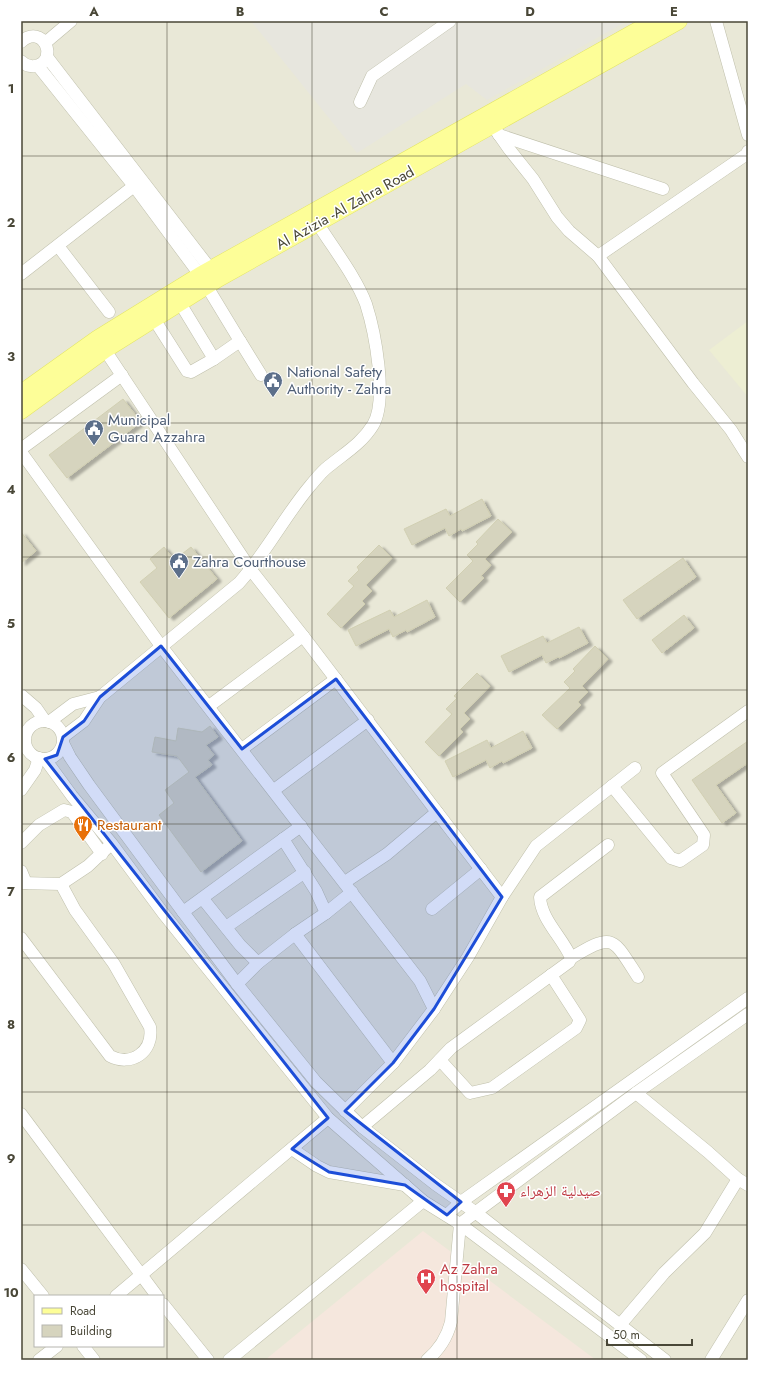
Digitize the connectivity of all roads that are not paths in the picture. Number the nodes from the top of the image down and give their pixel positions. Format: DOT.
graph roads {
  1 [pos="72,21"];
  2 [pos="450,21"];
  3 [pos="654,21"];
  4 [pos="679,21"];
  5 [pos="716,21"];
  6 [pos="23,37"];
  7 [pos="45,43"];
  8 [pos="47,57"];
  9 [pos="27,66"];
  10 [pos="360,102"];
  11 [pos="492,125"];
  12 [pos="748,135"];
  13 [pos="748,151"];
  14 [pos="134,186"];
  15 [pos="663,189"];
  16 [pos="318,224"];
  17 [pos="58,246"];
  18 [pos="598,256"];
  19 [pos="21,274"];
  20 [pos="209,277"];
  21 [pos="180,303"];
  22 [pos="108,312"];
  23 [pos="154,319"];
  24 [pos="240,341"];
  25 [pos="105,350"];
  26 [pos="214,359"];
  27 [pos="122,375"];
  28 [pos="261,375"];
  29 [pos="21,393"];
  30 [pos="21,411"];
  31 [pos="21,450"];
  32 [pos="748,457"];
  33 [pos="251,570"];
  34 [pos="303,636"];
  35 [pos="161,646"];
  36 [pos="336,679"];
  37 [pos="21,695"];
  38 [pos="100,697"];
  39 [pos="209,706"];
  40 [pos="748,711"];
  41 [pos="368,720"];
  42 [pos="47,721"];
  43 [pos="23,737"];
  44 [pos="63,740"];
  45 [pos="242,749"];
  46 [pos="42,759"];
  47 [pos="635,768"];
  48 [pos="612,786"];
  49 [pos="21,790"];
  50 [pos="274,790"];
  51 [pos="437,812"];
  52 [pos="302,826"];
  53 [pos="283,839"];
  54 [pos="21,842"];
  55 [pos="112,844"];
  56 [pos="608,846"];
  57 [pos="102,854"];
  58 [pos="481,869"];
  59 [pos="21,871"];
  60 [pos="305,872"];
  61 [pos="345,882"];
  62 [pos="24,883"];
  63 [pos="61,884"];
  64 [pos="352,892"];
  65 [pos="502,896"];
  66 [pos="203,899"];
  67 [pos="432,909"];
  68 [pos="183,912"];
  69 [pos="326,913"];
  70 [pos="226,927"];
  71 [pos="295,934"];
  72 [pos="21,938"];
  73 [pos="571,958"];
  74 [pos="258,963"];
  75 [pos="551,974"];
  76 [pos="638,977"];
  77 [pos="238,984"];
  78 [pos="747,999"];
  79 [pos="434,1009"];
  80 [pos="748,1014"];
  81 [pos="440,1060"];
  82 [pos="394,1063"];
  83 [pos="636,1094"];
  84 [pos="345,1111"];
  85 [pos="21,1114"];
  86 [pos="328,1118"];
  87 [pos="362,1127"];
  88 [pos="292,1149"];
  89 [pos="743,1182"];
  90 [pos="405,1185"];
  91 [pos="423,1201"];
  92 [pos="461,1202"];
  93 [pos="475,1212"];
  94 [pos="447,1215"];
  95 [pos="460,1224"];
  96 [pos="21,1269"];
  97 [pos="140,1275"];
  98 [pos="42,1295"];
  99 [pos="117,1295"];
  100 [pos="156,1295"];
  101 [pos="748,1300"];
  102 [pos="164,1305"];
  103 [pos="620,1325"];
  104 [pos="56,1347"];
  105 [pos="84,1347"];
  106 [pos="39,1360"];
  107 [pos="94,1360"];
  108 [pos="208,1360"];
  109 [pos="229,1360"];
  110 [pos="427,1360"];
  111 [pos="641,1360"];
  112 [pos="665,1360"];
  113 [pos="711,1360"];
  1 -- 7 [label="street"];
  2 -- 10 [label="street"];
  3 -- 11 [label="main road, Al Azizia -Al Zahra Road"];
  4 -- 11 [label="main road, Al Azizia -Al Zahra Road"];
  5 -- 12 [label="street"];
  6 -- 7 [label="street"];
  7 -- 8 [label="street"];
  8 -- 9 [label="street"];
  8 -- 20 [label="street"];
  9 -- 14 [label="street"];
  11 -- 15 [label="street"];
  11 -- 16 [label="main road, Al Azizia -Al Zahra Road"];
  11 -- 18 [label="street"];
  11 -- 20 [label="main road, Al Azizia -Al Zahra Road"];
  13 -- 18 [label="street"];
  14 -- 17 [label="street"];
  14 -- 20 [label="street"];
  16 -- 20 [label="main road, Al Azizia -Al Zahra Road"];
  16 -- 33 [label="street"];
  17 -- 19 [label="street"];
  17 -- 22 [label="street"];
  18 -- 32 [label="street"];
  20 -- 21 [label="main road, Al Azizia -Al Zahra Road"];
  20 -- 24 [label="street"];
  20 -- 29 [label="main road, Al Azizia -Al Zahra Road"];
  21 -- 23 [label="main road, Al Azizia -Al Zahra Road"];
  21 -- 26 [label="street"];
  23 -- 25 [label="main road, Al Azizia -Al Zahra Road"];
  23 -- 26 [label="street"];
  24 -- 26 [label="street"];
  24 -- 28 [label="street"];
  25 -- 27 [label="street"];
  25 -- 30 [label="main road, Al Azizia -Al Zahra Road"];
  27 -- 31 [label="street"];
  27 -- 33 [label="street"];
  31 -- 35 [label="street"];
  33 -- 34 [label="street"];
  33 -- 35 [label="street"];
  34 -- 36 [label="street"];
  34 -- 39 [label="street"];
  35 -- 38 [label="street"];
  35 -- 39 [label="street"];
  36 -- 41 [label="street"];
  36 -- 45 [label="street"];
  37 -- 42 [label="street"];
  38 -- 42 [label="street"];
  38 -- 44 [label="street"];
  39 -- 45 [label="street"];
  40 -- 48 [label="street"];
  41 -- 50 [label="street"];
  41 -- 51 [label="street"];
  42 -- 43 [label="street"];
  42 -- 44 [label="street"];
  43 -- 46 [label="street"];
  44 -- 46 [label="street"];
  44 -- 68 [label="street"];
  45 -- 50 [label="street"];
  46 -- 49 [label="street"];
  46 -- 55 [label="street"];
  47 -- 48 [label="street"];
  48 -- 65 [label="street"];
  50 -- 52 [label="street"];
  51 -- 58 [label="street"];
  51 -- 61 [label="street"];
  52 -- 53 [label="street"];
  52 -- 61 [label="street"];
  53 -- 60 [label="street"];
  53 -- 66 [label="street"];
  54 -- 57 [label="street"];
  55 -- 57 [label="street"];
  55 -- 86 [label="street"];
  56 -- 73 [label="street"];
  57 -- 63 [label="street"];
  58 -- 65 [label="street"];
  58 -- 67 [label="street"];
  59 -- 62 [label="street"];
  60 -- 69 [label="street"];
  60 -- 70 [label="street"];
  61 -- 64 [label="street"];
  62 -- 63 [label="street"];
  63 -- 72 [label="street"];
  64 -- 69 [label="street"];
  64 -- 79 [label="street"];
  65 -- 79 [label="street"];
  66 -- 68 [label="street"];
  66 -- 70 [label="street"];
  68 -- 77 [label="street"];
  69 -- 71 [label="street"];
  70 -- 74 [label="street"];
  71 -- 74 [label="street"];
  71 -- 82 [label="street"];
  73 -- 75 [label="street"];
  73 -- 76 [label="street"];
  74 -- 77 [label="street"];
  75 -- 81 [label="street"];
  75 -- 81 [label="street"];
  77 -- 84 [label="street"];
  78 -- 92 [label="street"];
  79 -- 82 [label="street"];
  80 -- 83 [label="street"];
  81 -- 87 [label="street"];
  82 -- 84 [label="street"];
  83 -- 89 [label="street"];
  83 -- 93 [label="street"];
  84 -- 87 [label="street"];
  85 -- 97 [label="street"];
  86 -- 88 [label="street"];
  86 -- 90 [label="street"];
  87 -- 92 [label="street"];
  88 -- 90 [label="street"];
  88 -- 97 [label="street"];
  89 -- 103 [label="street"];
  90 -- 91 [label="street"];
  91 -- 94 [label="street"];
  91 -- 109 [label="street"];
  92 -- 93 [label="street"];
  92 -- 94 [label="street"];
  93 -- 95 [label="street"];
  93 -- 103 [label="street"];
  94 -- 95 [label="street"];
  95 -- 110 [label="street"];
  95 -- 111 [label="street"];
  96 -- 98 [label="street"];
  97 -- 99 [label="street"];
  97 -- 100 [label="street"];
  101 -- 113 [label="street"];
  102 -- 108 [label="street"];
  103 -- 112 [label="street"];
  104 -- 106 [label="street"];
  105 -- 107 [label="street"];
}
